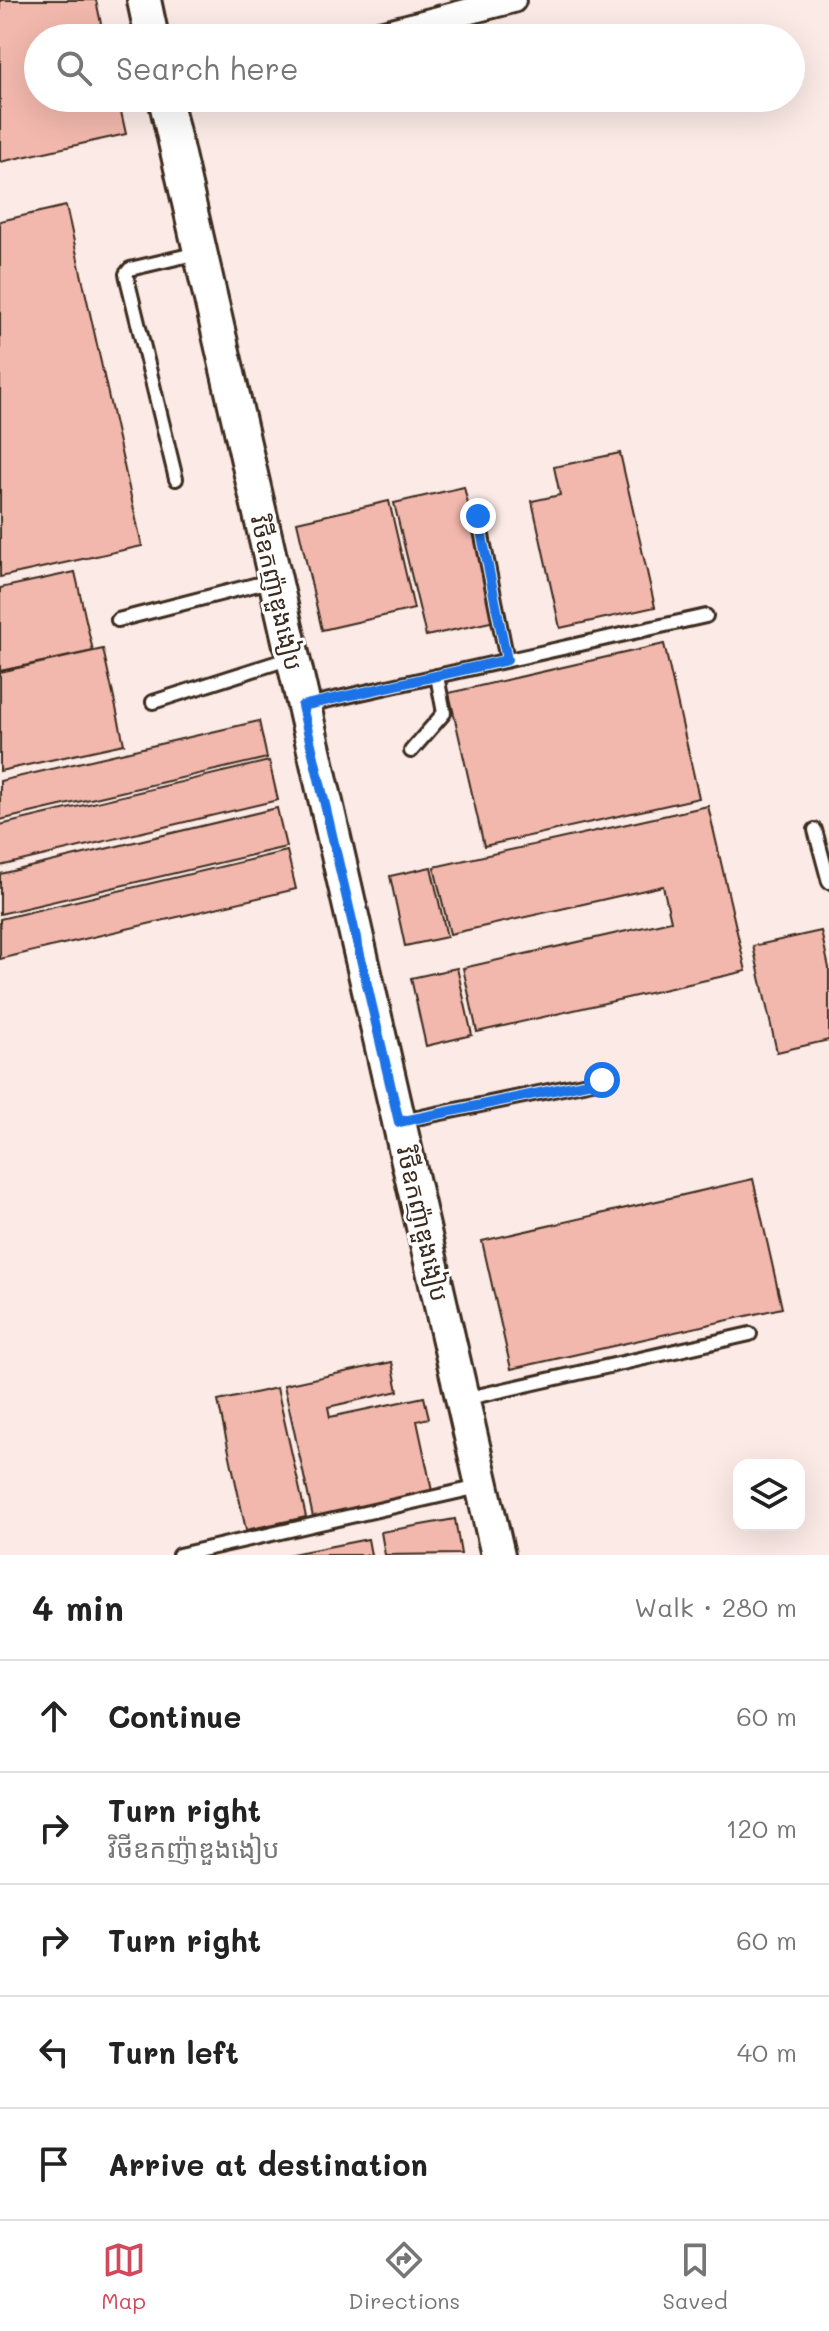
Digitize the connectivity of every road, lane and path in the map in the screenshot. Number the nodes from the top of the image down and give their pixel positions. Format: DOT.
graph roads {
  1 [pos="144,0"];
  2 [pos="513,0"];
  3 [pos="149,24"];
  4 [pos="419,24"];
  5 [pos="168,112"];
  6 [pos="198,253"];
  7 [pos="176,479"];
  8 [pos="478,516"];
  9 [pos="274,580"];
  10 [pos="706,616"];
  11 [pos="118,620"];
  12 [pos="291,658"];
  13 [pos="507,660"];
  14 [pos="437,676"];
  15 [pos="153,702"];
  16 [pos="302,706"];
  17 [pos="411,751"];
  18 [pos="815,830"];
  19 [pos="829,882"];
  20 [pos="602,1080"];
  21 [pos="399,1122"];
  22 [pos="750,1334"];
  23 [pos="462,1399"];
  24 [pos="482,1486"];
  25 [pos="179,1555"];
  26 [pos="498,1555"];
  1 -- 3 [label="street"];
  2 -- 4 [label="street"];
  5 -- 6 [label="street, វិថីឧកញ៉ាឌួងងៀប"];
  6 -- 7 [label="lane"];
  6 -- 9 [label="street, វិថីឧកញ៉ាឌួងងៀប"];
  8 -- 13 [label="lane"];
  9 -- 11 [label="lane"];
  9 -- 12 [label="street, វិថីឧកញ៉ាឌួងងៀប"];
  10 -- 13 [label="lane"];
  12 -- 15 [label="lane"];
  12 -- 16 [label="street, វិថីឧកញ៉ាឌួងងៀប"];
  13 -- 14 [label="lane"];
  14 -- 16 [label="lane"];
  14 -- 17 [label="lane"];
  16 -- 21 [label="street, វិថីឧកញ៉ាឌួងងៀប"];
  18 -- 19 [label="lane"];
  20 -- 21 [label="lane"];
  21 -- 23 [label="street, វិថីឧកញ៉ាឌួងងៀប"];
  22 -- 23 [label="lane"];
  23 -- 24 [label="street, វិថីឧកញ៉ាឌួងងៀប"];
  24 -- 25 [label="lane"];
  24 -- 26 [label="street, វិថីឧកញ៉ាឌួងងៀប"];
}
